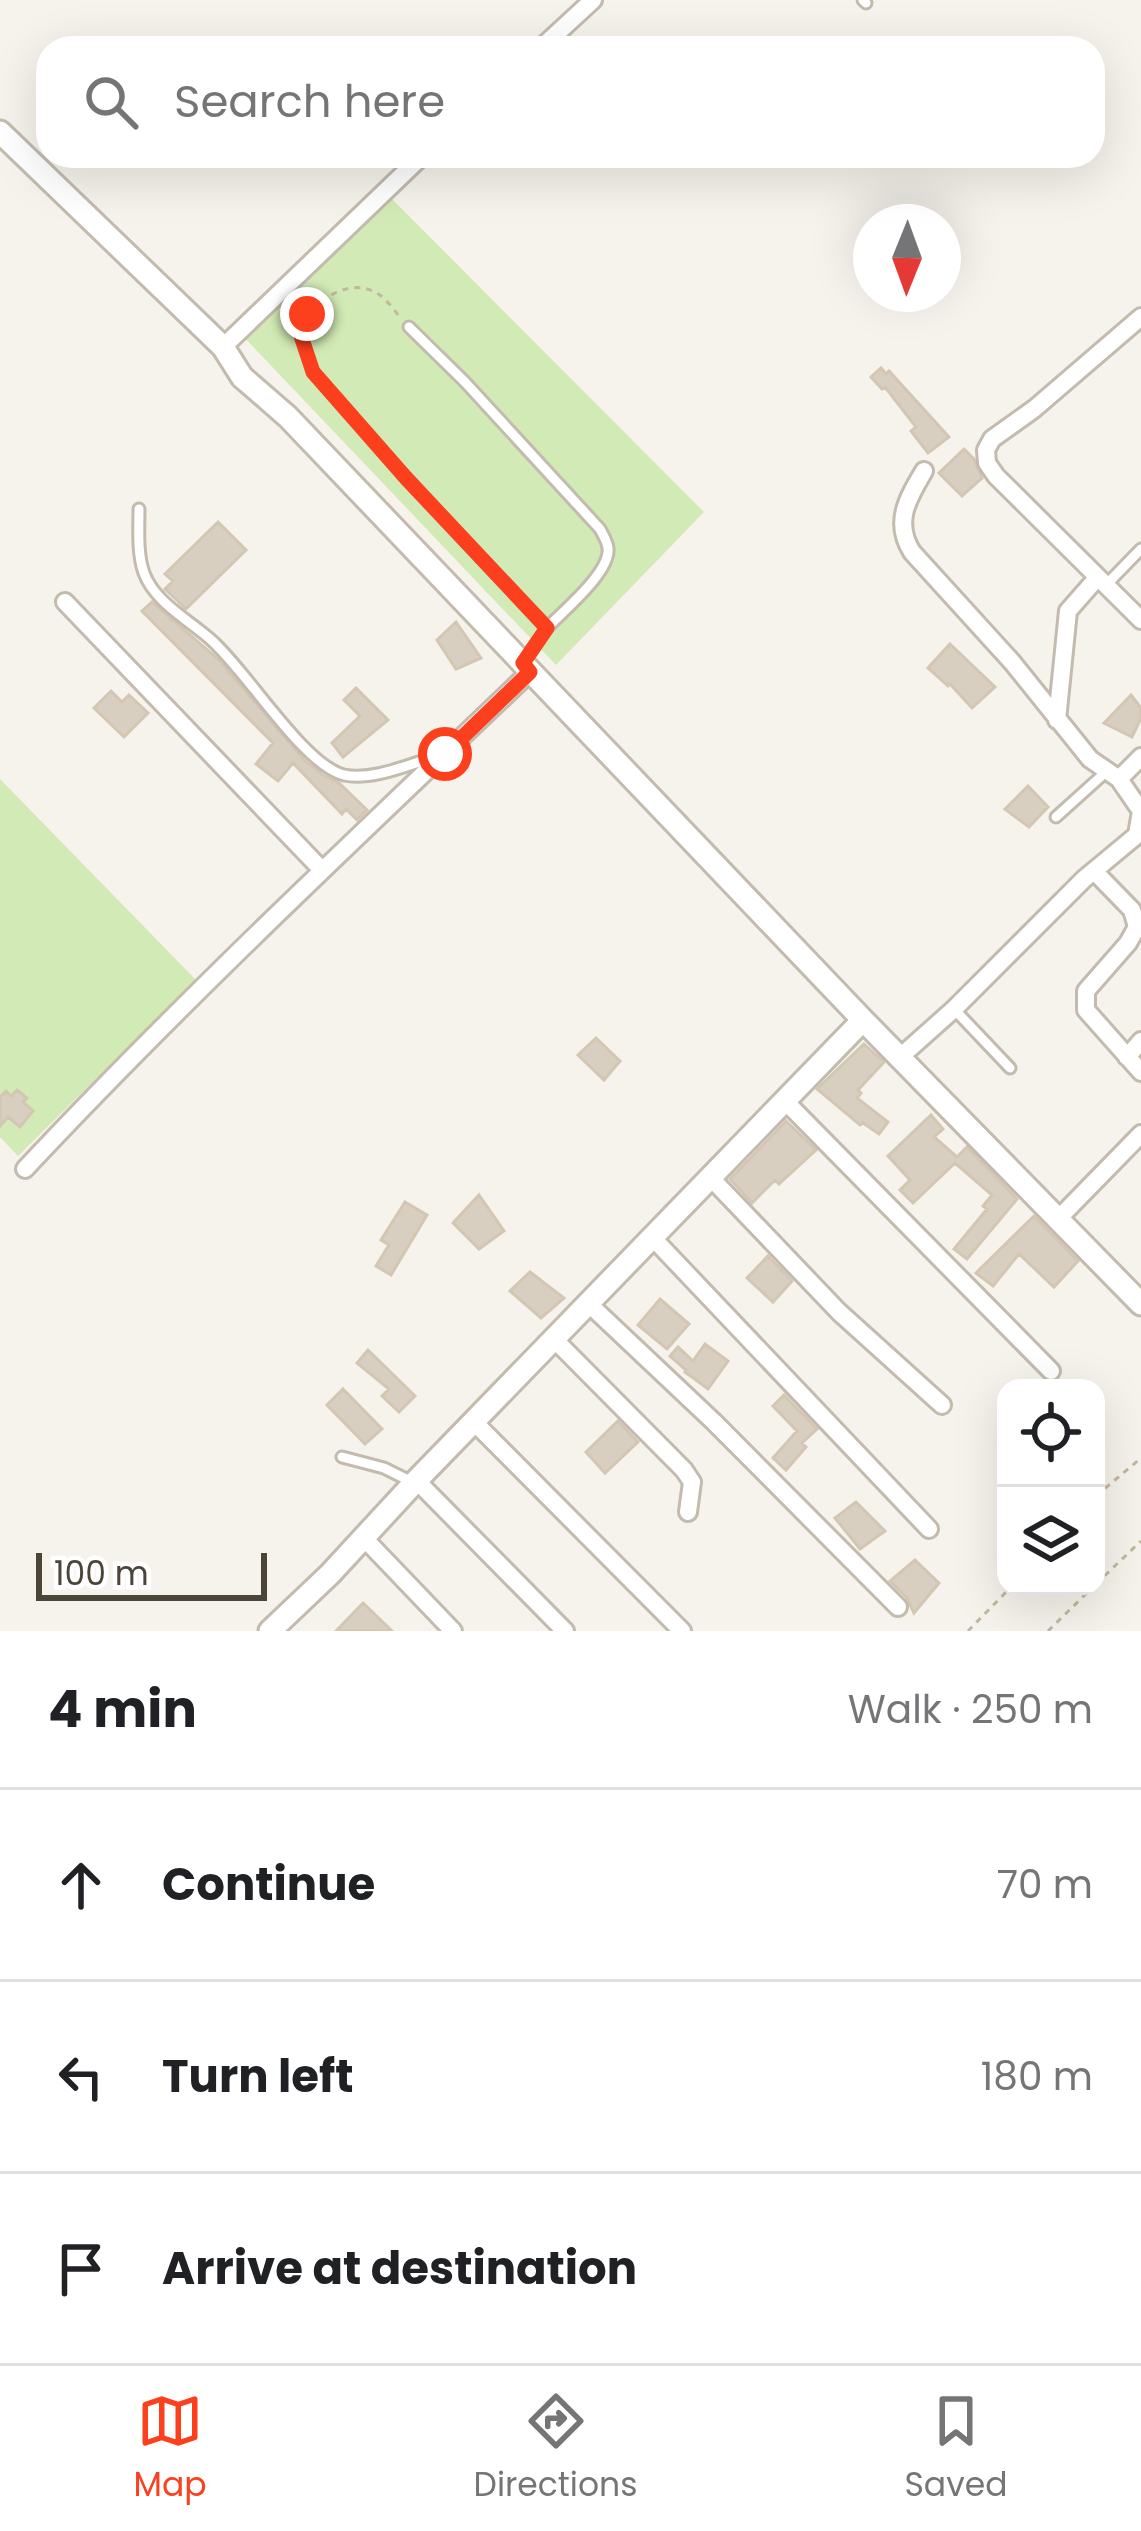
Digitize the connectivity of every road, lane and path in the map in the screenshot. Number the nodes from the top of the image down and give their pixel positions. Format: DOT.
graph roads {
  1 [pos="593,0"];
  2 [pos="554,36"];
  3 [pos="0,132"];
  4 [pos="36,167"];
  5 [pos="37,168"];
  6 [pos="409,168"];
  7 [pos="1141,317"];
  8 [pos="409,327"];
  9 [pos="223,347"];
  10 [pos="313,372"];
  11 [pos="924,471"];
  12 [pos="139,508"];
  13 [pos="1141,549"];
  14 [pos="1101,582"];
  15 [pos="64,602"];
  16 [pos="1141,620"];
  17 [pos="547,628"];
  18 [pos="526,668"];
  19 [pos="1058,720"];
  20 [pos="445,754"];
  21 [pos="1141,757"];
  22 [pos="1113,775"];
  23 [pos="1056,817"];
  24 [pos="321,869"];
  25 [pos="1094,871"];
  26 [pos="954,1009"];
  27 [pos="863,1020"];
  28 [pos="1141,1041"];
  29 [pos="1127,1057"];
  30 [pos="899,1058"];
  31 [pos="1010,1068"];
  32 [pos="1141,1072"];
  33 [pos="785,1101"];
  34 [pos="1141,1134"];
  35 [pos="25,1168"];
  36 [pos="710,1177"];
  37 [pos="1058,1219"];
  38 [pos="652,1237"];
  39 [pos="589,1304"];
  40 [pos="1141,1304"];
  41 [pos="555,1340"];
  42 [pos="1051,1371"];
  43 [pos="942,1405"];
  44 [pos="475,1423"];
  45 [pos="342,1457"];
  46 [pos="1141,1458"];
  47 [pos="415,1482"];
  48 [pos="1105,1488"];
  49 [pos="688,1512"];
  50 [pos="929,1529"];
  51 [pos="364,1538"];
  52 [pos="1141,1541"];
  53 [pos="1105,1575"];
  54 [pos="1003,1595"];
  55 [pos="1085,1595"];
  56 [pos="898,1607"];
  57 [pos="270,1631"];
  58 [pos="452,1631"];
  59 [pos="565,1631"];
  60 [pos="682,1631"];
  61 [pos="968,1631"];
  62 [pos="1048,1631"];
  1 -- 2 [label="street"];
  3 -- 4 [label="street"];
  5 -- 9 [label="street"];
  6 -- 9 [label="street"];
  7 -- 14 [label="street"];
  8 -- 10 [label="path"];
  8 -- 17 [label="lane"];
  9 -- 18 [label="street"];
  10 -- 17 [label="lane"];
  11 -- 19 [label="street"];
  12 -- 20 [label="lane"];
  13 -- 14 [label="lane"];
  14 -- 16 [label="street"];
  14 -- 19 [label="street"];
  15 -- 24 [label="street"];
  17 -- 18 [label="lane"];
  18 -- 20 [label="street"];
  18 -- 27 [label="street"];
  19 -- 22 [label="street"];
  20 -- 24 [label="street"];
  21 -- 22 [label="street"];
  22 -- 23 [label="lane"];
  22 -- 25 [label="street"];
  24 -- 35 [label="street"];
  25 -- 26 [label="street"];
  25 -- 29 [label="street"];
  26 -- 30 [label="street"];
  26 -- 31 [label="lane"];
  27 -- 30 [label="street"];
  27 -- 33 [label="street"];
  28 -- 29 [label="street"];
  29 -- 32 [label="street"];
  30 -- 37 [label="street"];
  33 -- 36 [label="street"];
  33 -- 42 [label="street"];
  34 -- 37 [label="street"];
  36 -- 38 [label="street"];
  36 -- 43 [label="street"];
  37 -- 40 [label="street"];
  38 -- 39 [label="street"];
  38 -- 50 [label="street"];
  39 -- 41 [label="street"];
  39 -- 56 [label="street"];
  41 -- 44 [label="street"];
  41 -- 49 [label="street"];
  44 -- 47 [label="street"];
  44 -- 60 [label="street"];
  45 -- 47 [label="lane"];
  46 -- 48 [label="path"];
  47 -- 51 [label="street"];
  47 -- 59 [label="street"];
  51 -- 57 [label="street"];
  51 -- 58 [label="street"];
  52 -- 53 [label="path"];
  54 -- 61 [label="path"];
  55 -- 62 [label="path"];
}
